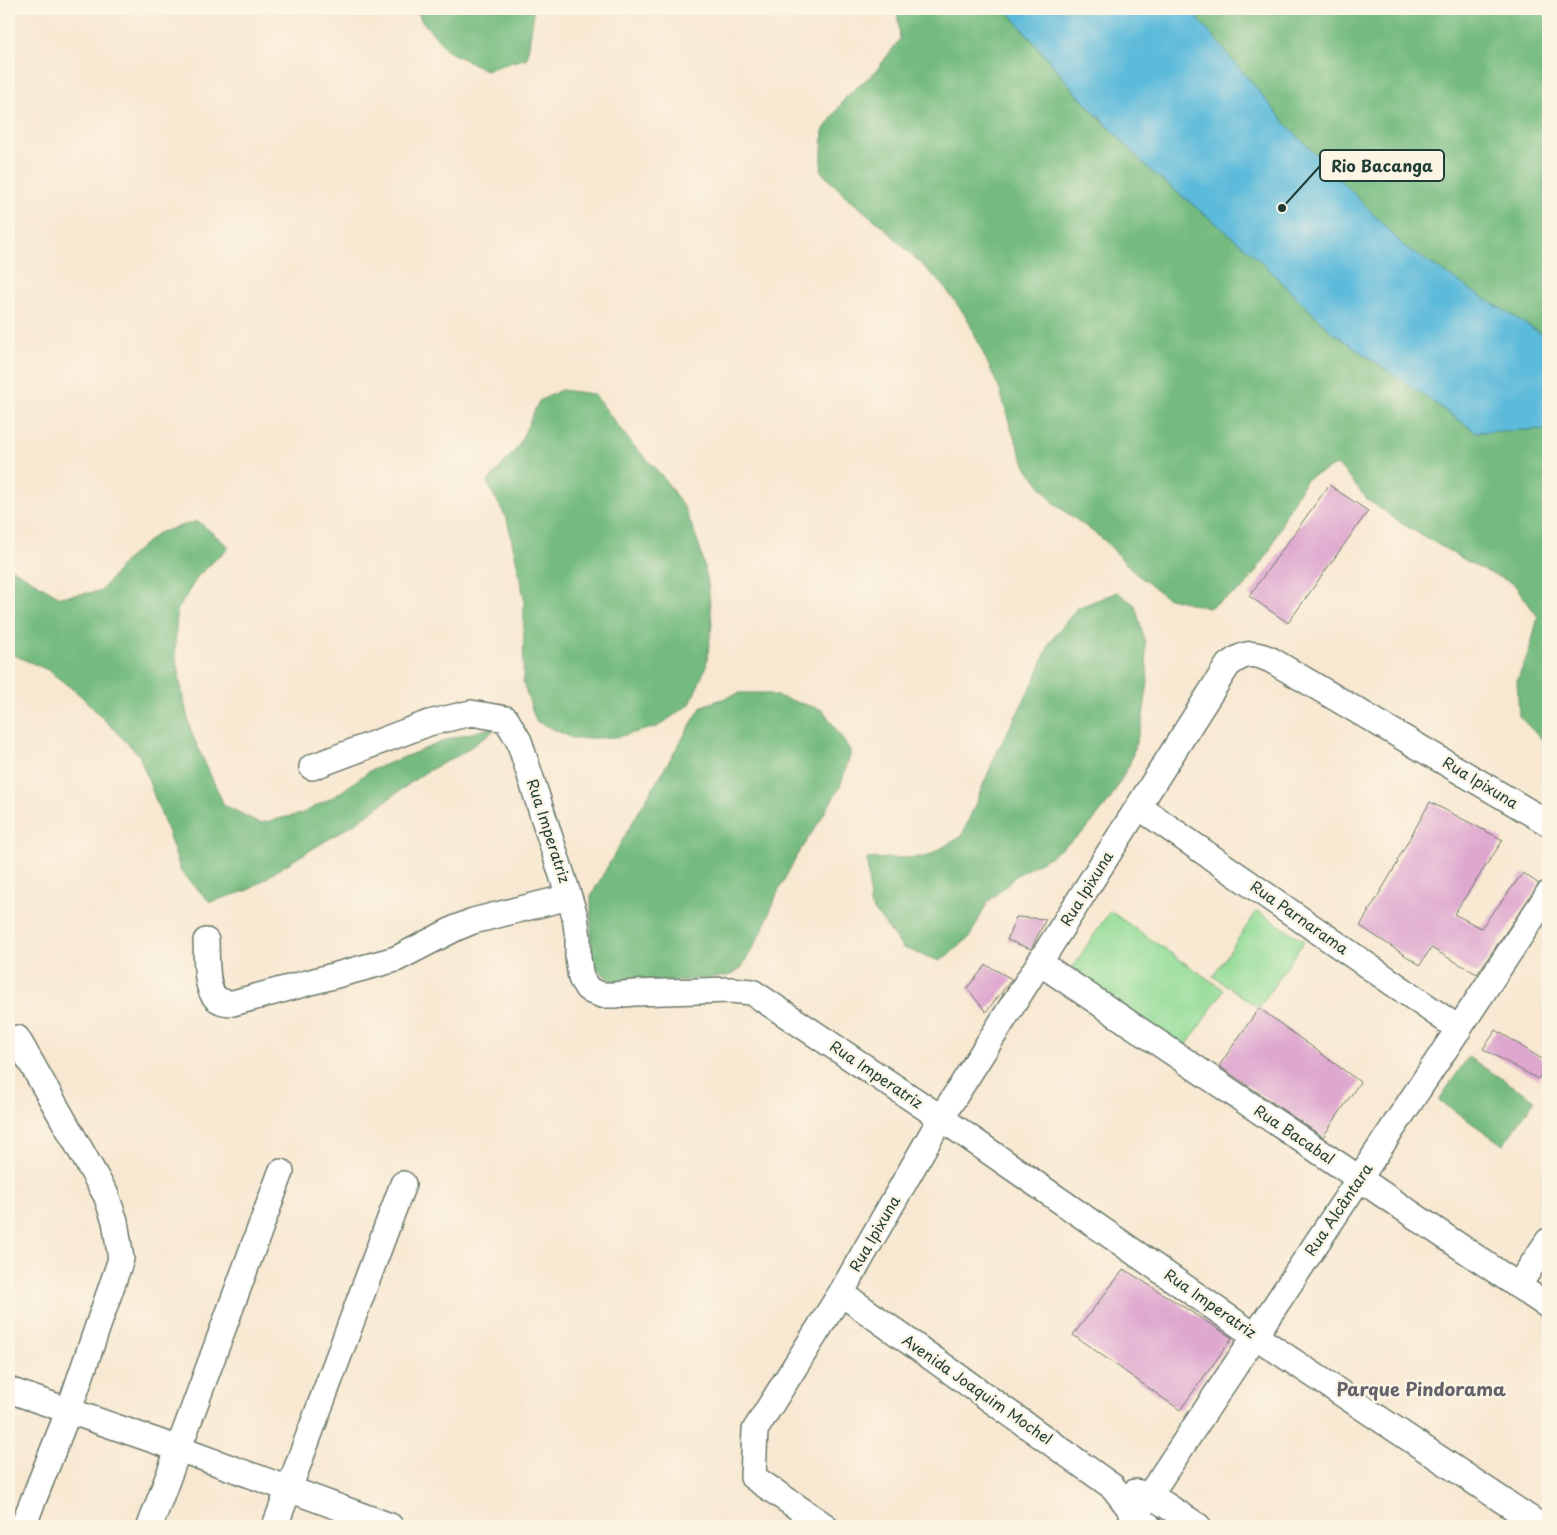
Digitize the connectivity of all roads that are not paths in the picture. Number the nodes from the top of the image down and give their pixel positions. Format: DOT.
graph roads {
  1 [pos="312,767"];
  2 [pos="1139,807"];
  3 [pos="1548,823"];
  4 [pos="1548,894"];
  5 [pos="569,897"];
  6 [pos="206,941"];
  7 [pos="1040,963"];
  8 [pos="1459,1028"];
  9 [pos="17,1038"];
  10 [pos="941,1118"];
  11 [pos="281,1172"];
  12 [pos="1360,1179"];
  13 [pos="403,1184"];
  14 [pos="1548,1241"];
  15 [pos="1518,1286"];
  16 [pos="841,1293"];
  17 [pos="1548,1306"];
  18 [pos="1256,1336"];
  19 [pos="9,1390"];
  20 [pos="69,1410"];
  21 [pos="180,1449"];
  22 [pos="1113,1486"];
  23 [pos="288,1490"];
  24 [pos="1150,1495"];
  25 [pos="1138,1523"];
  26 [pos="23,1526"];
  27 [pos="150,1526"];
  28 [pos="274,1526"];
  29 [pos="390,1526"];
  30 [pos="825,1526"];
  31 [pos="1198,1526"];
  32 [pos="1541,1526"];
  1 -- 5 [label="street, Rua Imperatriz"];
  2 -- 3 [label="street, Rua Ipixuna"];
  2 -- 7 [label="street, Rua Ipixuna"];
  2 -- 8 [label="street, Rua Parnarama"];
  4 -- 8 [label="street, Rua Alcântara"];
  5 -- 6 [label="street"];
  5 -- 10 [label="street, Rua Imperatriz"];
  7 -- 10 [label="street, Rua Ipixuna"];
  7 -- 12 [label="street, Rua Bacabal"];
  8 -- 12 [label="street, Rua Alcântara"];
  9 -- 20 [label="street"];
  10 -- 16 [label="street, Rua Ipixuna"];
  10 -- 18 [label="street, Rua Imperatriz"];
  11 -- 21 [label="street"];
  12 -- 15 [label="street, Rua Bacabal"];
  12 -- 18 [label="street, Rua Alcântara"];
  13 -- 23 [label="street"];
  14 -- 15 [label="street"];
  15 -- 17 [label="street, Rua Bacabal"];
  16 -- 22 [label="street, Avenida Joaquim Mochel"];
  16 -- 30 [label="street, Rua Ipixuna"];
  18 -- 24 [label="street, Rua Alcântara"];
  18 -- 32 [label="street, Rua Imperatriz"];
  19 -- 20 [label="street"];
  20 -- 21 [label="street"];
  20 -- 26 [label="street"];
  21 -- 23 [label="street"];
  21 -- 27 [label="street"];
  22 -- 24 [label="street, Avenida Joaquim Mochel"];
  22 -- 25 [label="street, Avenida Joaquim Mochel"];
  23 -- 28 [label="street"];
  23 -- 29 [label="street"];
  24 -- 25 [label="street, Rua Alcântara"];
  24 -- 31 [label="street, Avenida Joaquim Mochel"];
}
